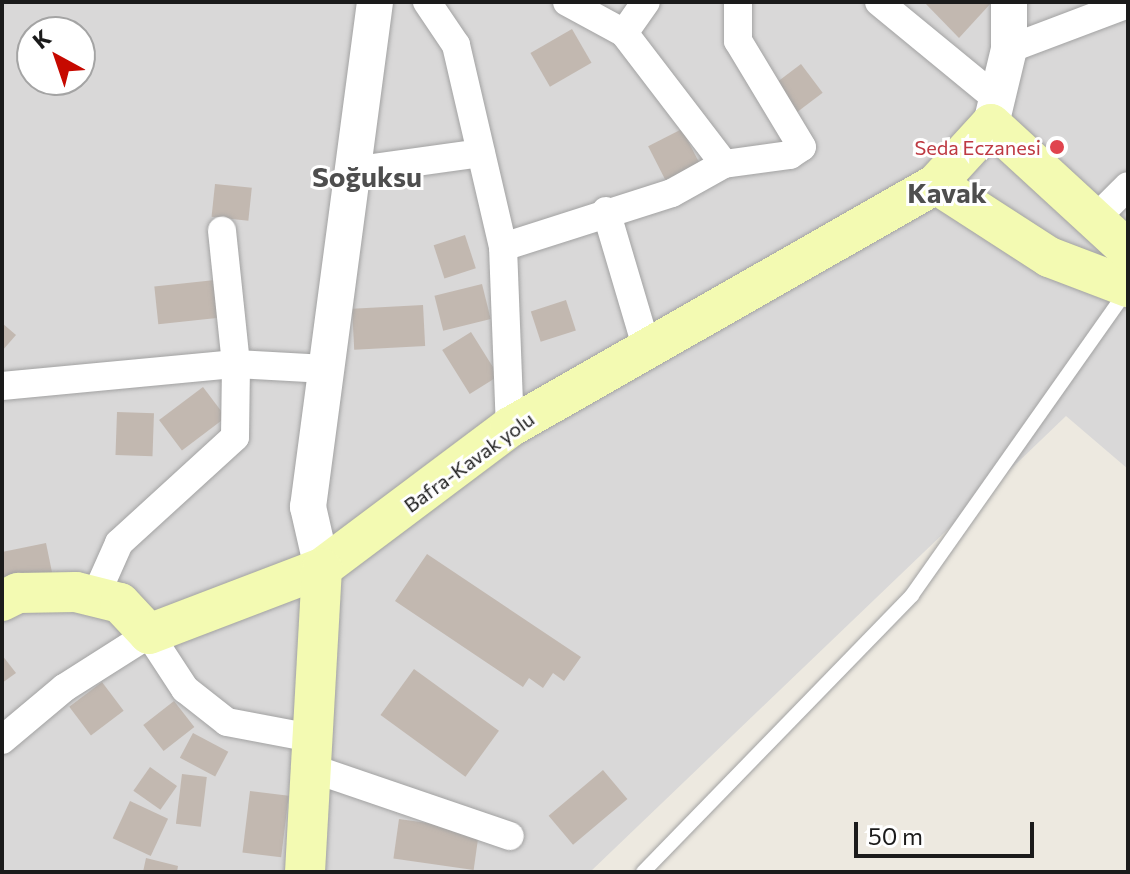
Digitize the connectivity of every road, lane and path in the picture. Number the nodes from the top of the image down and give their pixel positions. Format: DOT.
graph roads {
  1 [pos="375,2"];
  2 [pos="427,2"];
  3 [pos="567,2"];
  4 [pos="646,2"];
  5 [pos="738,2"];
  6 [pos="879,2"];
  7 [pos="1009,2"];
  8 [pos="1128,4"];
  9 [pos="624,33"];
  10 [pos="1009,49"];
  11 [pos="994,112"];
  12 [pos="481,153"];
  13 [pos="724,164"];
  14 [pos="352,171"];
  15 [pos="936,184"];
  16 [pos="1128,186"];
  17 [pos="606,211"];
  18 [pos="1096,218"];
  19 [pos="222,231"];
  20 [pos="503,247"];
  21 [pos="1128,250"];
  22 [pos="1128,288"];
  23 [pos="647,349"];
  24 [pos="236,364"];
  25 [pos="326,369"];
  26 [pos="2,386"];
  27 [pos="510,427"];
  28 [pos="322,568"];
  29 [pos="95,597"];
  30 [pos="2,601"];
  31 [pos="149,634"];
  32 [pos="2,740"];
  33 [pos="312,753"];
  34 [pos="510,836"];
  35 [pos="305,872"];
  36 [pos="643,872"];
  1 -- 14 [label="street"];
  2 -- 12 [label="street"];
  3 -- 9 [label="street"];
  4 -- 9 [label="street"];
  5 -- 13 [label="street"];
  6 -- 11 [label="street"];
  7 -- 10 [label="street"];
  8 -- 10 [label="street"];
  9 -- 13 [label="street"];
  10 -- 11 [label="street"];
  11 -- 15 [label="main road, Bafra-Kavak yolu"];
  11 -- 18 [label="main road"];
  12 -- 14 [label="street"];
  12 -- 20 [label="street"];
  13 -- 17 [label="street"];
  14 -- 25 [label="street"];
  15 -- 22 [label="main road"];
  15 -- 23 [label="main road, Bafra-Kavak yolu"];
  16 -- 18 [label="street"];
  17 -- 20 [label="street"];
  17 -- 23 [label="street"];
  18 -- 21 [label="main road"];
  19 -- 24 [label="street"];
  20 -- 27 [label="street"];
  22 -- 36 [label="lane"];
  23 -- 27 [label="main road, Bafra-Kavak yolu"];
  24 -- 25 [label="street"];
  24 -- 26 [label="street"];
  24 -- 29 [label="street"];
  25 -- 28 [label="street"];
  27 -- 28 [label="main road, Bafra-Kavak yolu"];
  28 -- 31 [label="main road, Bafra-Kavak yolu"];
  28 -- 33 [label="main road"];
  29 -- 30 [label="main road"];
  29 -- 31 [label="main road"];
  31 -- 32 [label="street"];
  31 -- 33 [label="street"];
  33 -- 34 [label="street"];
  33 -- 35 [label="main road"];
}
